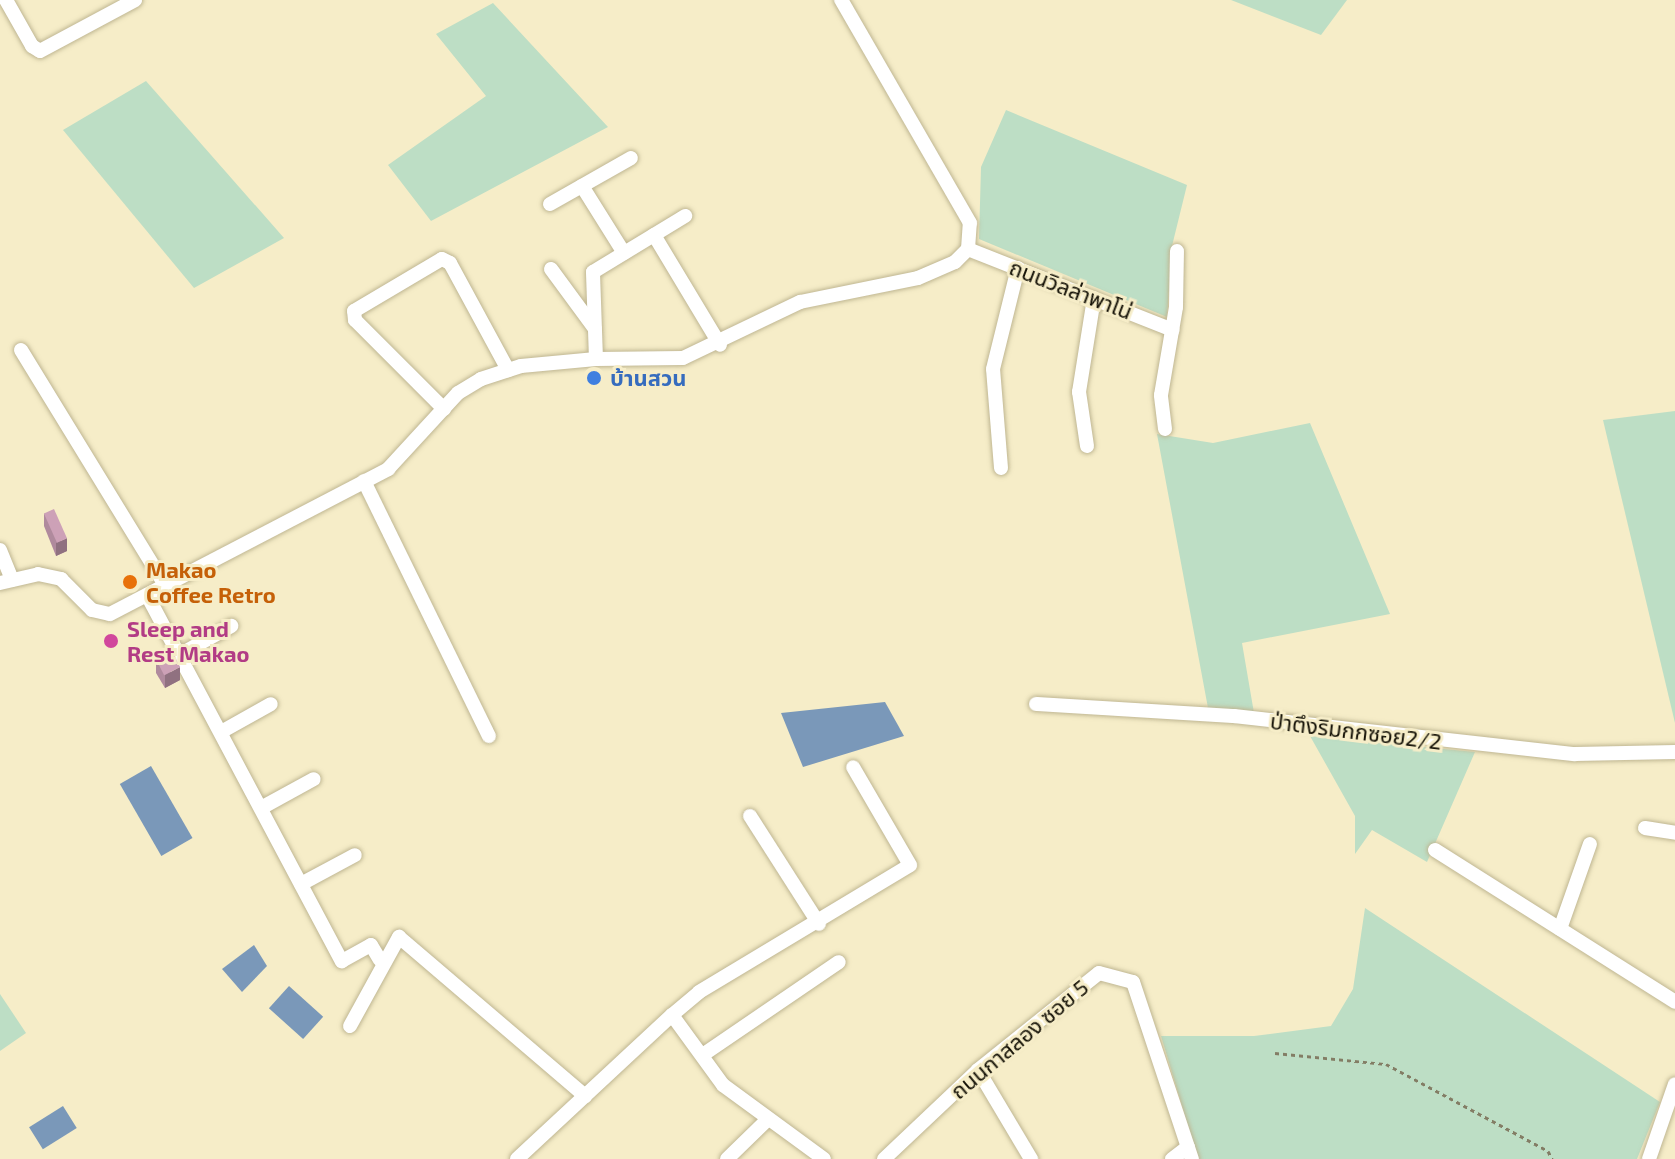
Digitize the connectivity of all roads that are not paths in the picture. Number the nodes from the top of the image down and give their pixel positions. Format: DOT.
graph roads {
  1 [pos="6,0"];
  2 [pos="135,0"];
  3 [pos="841,0"];
  4 [pos="631,158"];
  5 [pos="582,186"];
  6 [pos="550,204"];
  7 [pos="685,216"];
  8 [pos="654,235"];
  9 [pos="968,249"];
  10 [pos="1177,251"];
  11 [pos="624,253"];
  12 [pos="1018,268"];
  13 [pos="551,269"];
  14 [pos="1094,298"];
  15 [pos="595,329"];
  16 [pos="1173,330"];
  17 [pos="720,345"];
  18 [pos="21,350"];
  19 [pos="596,359"];
  20 [pos="508,370"];
  21 [pos="444,409"];
  22 [pos="1165,429"];
  23 [pos="1087,446"];
  24 [pos="1001,468"];
  25 [pos="364,481"];
  26 [pos="0,550"];
  27 [pos="6,581"];
  28 [pos="165,585"];
  29 [pos="147,595"];
  30 [pos="231,626"];
  31 [pos="179,655"];
  32 [pos="271,704"];
  33 [pos="1036,704"];
  34 [pos="221,732"];
  35 [pos="489,736"];
  36 [pos="1675,752"];
  37 [pos="853,767"];
  38 [pos="314,779"];
  39 [pos="261,808"];
  40 [pos="750,816"];
  41 [pos="1645,828"];
  42 [pos="1675,833"];
  43 [pos="1590,844"];
  44 [pos="1435,850"];
  45 [pos="355,855"];
  46 [pos="301,884"];
  47 [pos="819,924"];
  48 [pos="1560,929"];
  49 [pos="380,960"];
  50 [pos="839,962"];
  51 [pos="1675,1002"];
  52 [pos="672,1015"];
  53 [pos="350,1026"];
  54 [pos="704,1054"];
  55 [pos="978,1070"];
  56 [pos="1675,1084"];
  57 [pos="585,1096"];
  58 [pos="767,1120"];
  59 [pos="1190,1153"];
  60 [pos="517,1159"];
  61 [pos="727,1159"];
  62 [pos="824,1159"];
  63 [pos="884,1159"];
  64 [pos="1031,1159"];
  65 [pos="1172,1159"];
  66 [pos="1649,1159"];
  1 -- 2 [label="street"];
  3 -- 9 [label="street"];
  4 -- 5 [label="street"];
  5 -- 6 [label="street"];
  5 -- 11 [label="street"];
  7 -- 8 [label="street"];
  8 -- 11 [label="street"];
  8 -- 17 [label="street"];
  9 -- 12 [label="street, ถนนวิลล่าพาโน่"];
  9 -- 17 [label="street"];
  10 -- 16 [label="street"];
  11 -- 15 [label="street"];
  12 -- 14 [label="street, ถนนวิลล่าพาโน่"];
  12 -- 24 [label="street"];
  13 -- 15 [label="street"];
  14 -- 16 [label="street, ถนนวิลล่าพาโน่"];
  14 -- 23 [label="street"];
  15 -- 19 [label="street"];
  16 -- 22 [label="street"];
  17 -- 19 [label="street"];
  18 -- 28 [label="street"];
  19 -- 20 [label="street"];
  20 -- 21 [label="street"];
  20 -- 21 [label="street"];
  21 -- 25 [label="street"];
  25 -- 28 [label="street"];
  25 -- 35 [label="street"];
  26 -- 27 [label="street"];
  27 -- 29 [label="street"];
  28 -- 29 [label="street"];
  29 -- 31 [label="street"];
  30 -- 31 [label="street"];
  31 -- 34 [label="street"];
  32 -- 34 [label="street"];
  33 -- 36 [label="street, ป่าตึงริมกกซอย2/2"];
  34 -- 39 [label="street"];
  37 -- 47 [label="street"];
  38 -- 39 [label="street"];
  39 -- 46 [label="street"];
  40 -- 47 [label="street"];
  41 -- 42 [label="street"];
  43 -- 48 [label="street"];
  44 -- 48 [label="street"];
  45 -- 46 [label="street"];
  46 -- 49 [label="street"];
  47 -- 52 [label="street"];
  48 -- 51 [label="street"];
  50 -- 54 [label="street"];
  52 -- 54 [label="street"];
  52 -- 57 [label="street"];
  53 -- 57 [label="street"];
  54 -- 58 [label="street"];
  55 -- 59 [label="street, ถนนกาสลอง ซอย 5"];
  55 -- 63 [label="street, ถนนกาสลอง ซอย 5"];
  55 -- 64 [label="street"];
  56 -- 66 [label="street"];
  57 -- 60 [label="street"];
  58 -- 61 [label="street"];
  58 -- 62 [label="street"];
  59 -- 65 [label="street"];
}
